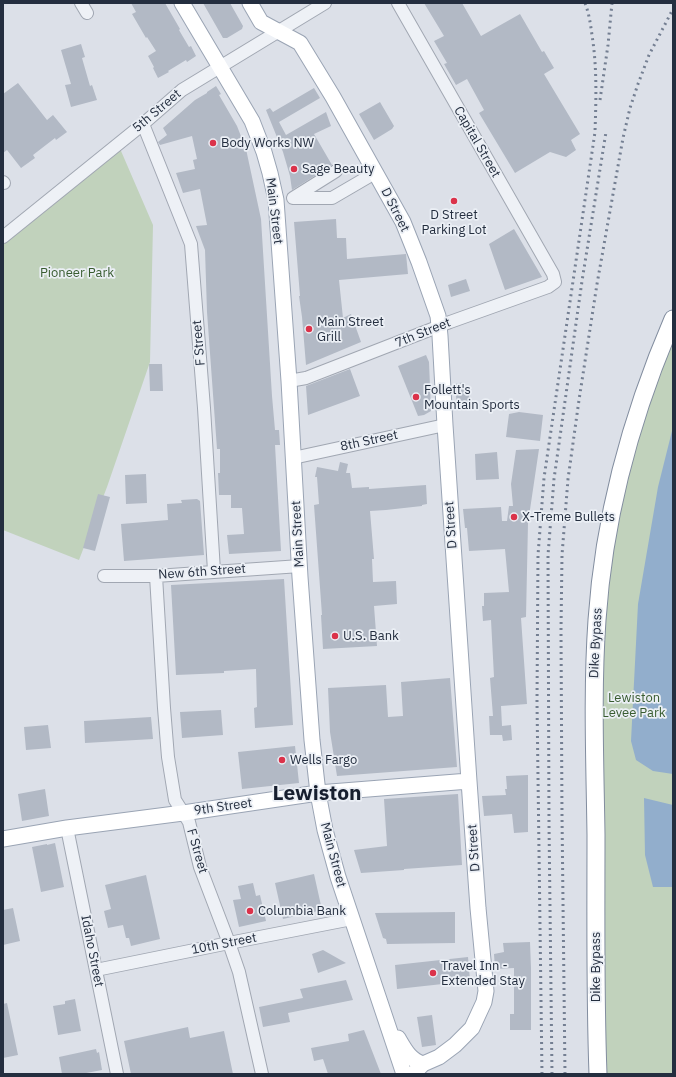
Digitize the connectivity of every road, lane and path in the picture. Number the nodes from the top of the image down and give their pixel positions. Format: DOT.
graph roads {
  1 [pos="182,3"];
  2 [pos="250,3"];
  3 [pos="325,3"];
  4 [pos="398,3"];
  5 [pos="277,32"];
  6 [pos="220,67"];
  7 [pos="143,124"];
  8 [pos="336,171"];
  9 [pos="368,177"];
  10 [pos="3,237"];
  11 [pos="555,282"];
  12 [pos="673,319"];
  13 [pos="439,326"];
  14 [pos="289,382"];
  15 [pos="445,425"];
  16 [pos="293,458"];
  17 [pos="300,566"];
  18 [pos="214,571"];
  19 [pos="104,576"];
  20 [pos="156,576"];
  21 [pos="469,781"];
  22 [pos="318,793"];
  23 [pos="183,813"];
  24 [pos="67,828"];
  25 [pos="3,839"];
  26 [pos="352,919"];
  27 [pos="229,942"];
  28 [pos="96,970"];
  29 [pos="384,1014"];
  30 [pos="421,1071"];
  31 [pos="118,1074"];
  32 [pos="262,1074"];
  33 [pos="404,1074"];
  34 [pos="598,1074"];
  1 -- 6 [label="main road, Main Street"];
  2 -- 5 [label="main road, D Street"];
  3 -- 5 [label="street, 5th Street"];
  4 -- 11 [label="street, Capital Street"];
  5 -- 6 [label="street, 5th Street"];
  5 -- 13 [label="main road, D Street"];
  6 -- 7 [label="street, 5th Street"];
  6 -- 14 [label="main road, Main Street"];
  7 -- 10 [label="street, 5th Street"];
  7 -- 18 [label="street, F Street"];
  8 -- 9 [label="street"];
  11 -- 13 [label="street, 7th Street"];
  12 -- 34 [label="highway, Dike Bypass"];
  13 -- 14 [label="street, 7th Street"];
  13 -- 15 [label="main road, D Street"];
  14 -- 16 [label="main road, Main Street"];
  15 -- 16 [label="street, 8th Street"];
  15 -- 21 [label="main road, D Street"];
  16 -- 17 [label="main road, Main Street"];
  17 -- 18 [label="street, New 6th Street"];
  17 -- 22 [label="main road, Main Street"];
  18 -- 20 [label="street, New 6th Street"];
  19 -- 20 [label="street, New 6th Street"];
  20 -- 23 [label="street, F Street"];
  21 -- 22 [label="main road, 9th Street"];
  21 -- 30 [label="main road, D Street"];
  22 -- 23 [label="main road, 9th Street"];
  22 -- 26 [label="main road, Main Street"];
  23 -- 24 [label="main road, 9th Street"];
  23 -- 27 [label="street, F Street"];
  24 -- 25 [label="main road, 9th Street"];
  24 -- 28 [label="street, Idaho Street"];
  26 -- 27 [label="street, 10th Street"];
  26 -- 29 [label="main road, Main Street"];
  27 -- 28 [label="street, 10th Street"];
  27 -- 32 [label="street, F Street"];
  28 -- 31 [label="street, Idaho Street"];
  29 -- 30 [label="main road"];
  29 -- 33 [label="main road, Main Street"];
}
